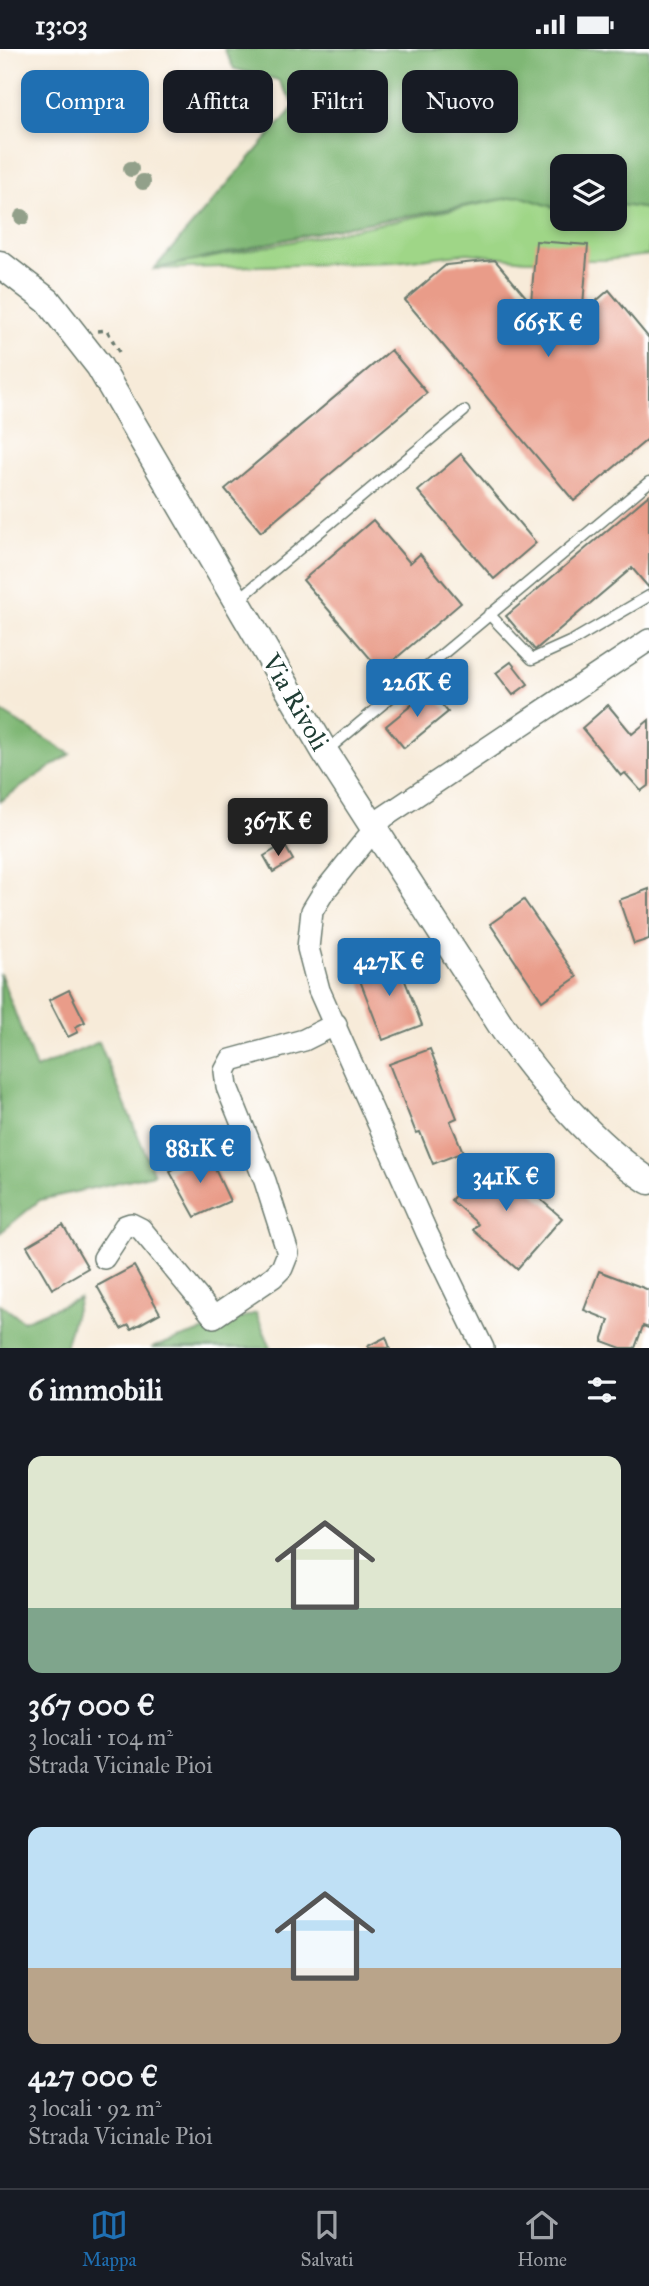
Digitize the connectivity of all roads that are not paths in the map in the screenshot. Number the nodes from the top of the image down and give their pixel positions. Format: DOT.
graph roads {
  1 [pos="0,264"];
  2 [pos="464,411"];
  3 [pos="649,482"];
  4 [pos="649,596"];
  5 [pos="237,601"];
  6 [pos="489,614"];
  7 [pos="649,640"];
  8 [pos="326,752"];
  9 [pos="374,831"];
  10 [pos="336,1024"];
  11 [pos="649,1181"];
  12 [pos="104,1258"];
  13 [pos="483,1348"];
  1 -- 5 [label="street, Via Rivoli"];
  2 -- 5 [label="lane"];
  3 -- 6 [label="lane"];
  4 -- 6 [label="lane"];
  5 -- 8 [label="street, Via Rivoli"];
  6 -- 8 [label="lane"];
  7 -- 9 [label="street"];
  8 -- 9 [label="street, Via Rivoli"];
  9 -- 10 [label="street"];
  9 -- 11 [label="street, Via Rivoli"];
  10 -- 12 [label="street"];
  10 -- 13 [label="street"];
}
